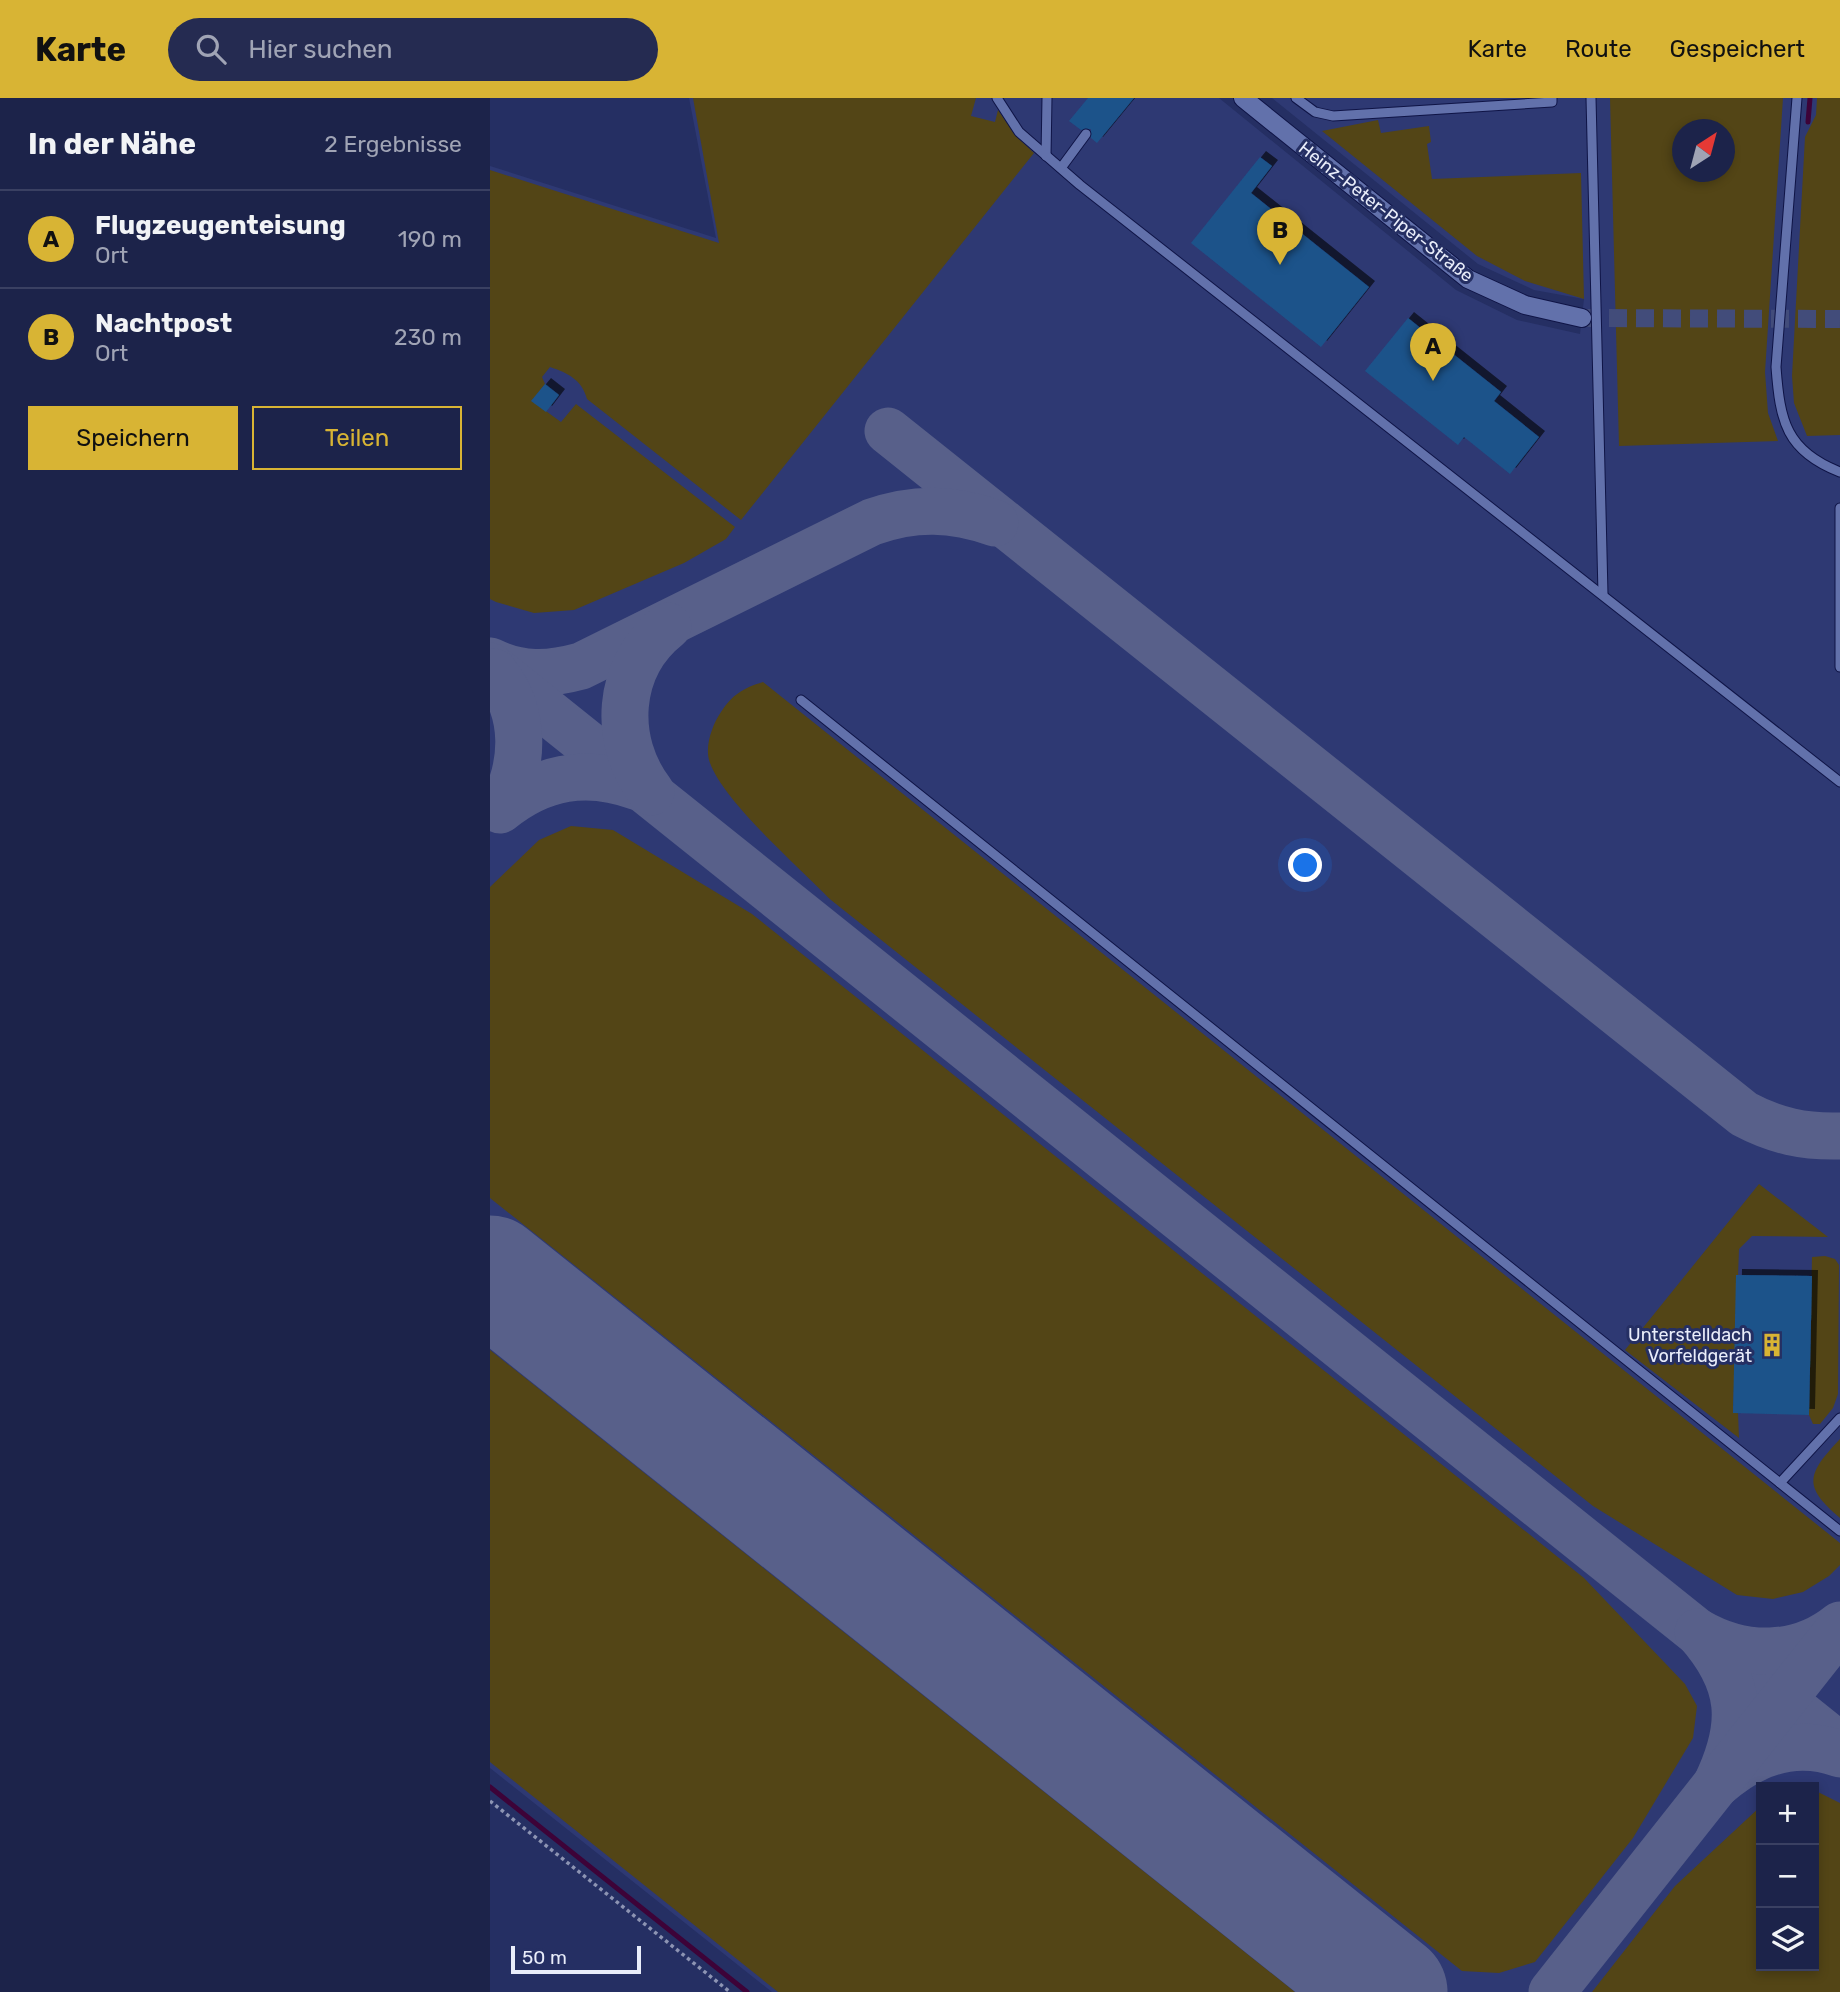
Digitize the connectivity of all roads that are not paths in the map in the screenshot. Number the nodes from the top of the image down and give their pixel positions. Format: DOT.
graph roads {
  1 [pos="997,98"];
  2 [pos="1047,98"];
  3 [pos="1243,98"];
  4 [pos="1296,98"];
  5 [pos="1552,98"];
  6 [pos="1591,98"];
  7 [pos="1797,98"];
  8 [pos="1086,134"];
  9 [pos="1046,156"];
  10 [pos="1061,168"];
  11 [pos="1582,318"];
  12 [pos="1840,472"];
  13 [pos="1840,508"];
  14 [pos="1602,594"];
  15 [pos="1840,667"];
  16 [pos="801,700"];
  17 [pos="1840,782"];
  18 [pos="1840,1418"];
  19 [pos="1780,1482"];
  20 [pos="1840,1531"];
  1 -- 9 [label="lane"];
  2 -- 9 [label="lane"];
  3 -- 11 [label="street, Heinz-Peter-Piper-Straße"];
  4 -- 5 [label="lane"];
  6 -- 14 [label="lane"];
  7 -- 12 [label="lane"];
  8 -- 10 [label="lane"];
  9 -- 10 [label="lane"];
  10 -- 14 [label="lane"];
  13 -- 15 [label="lane"];
  14 -- 17 [label="lane"];
  16 -- 19 [label="lane"];
  18 -- 19 [label="lane"];
  19 -- 20 [label="lane"];
}
